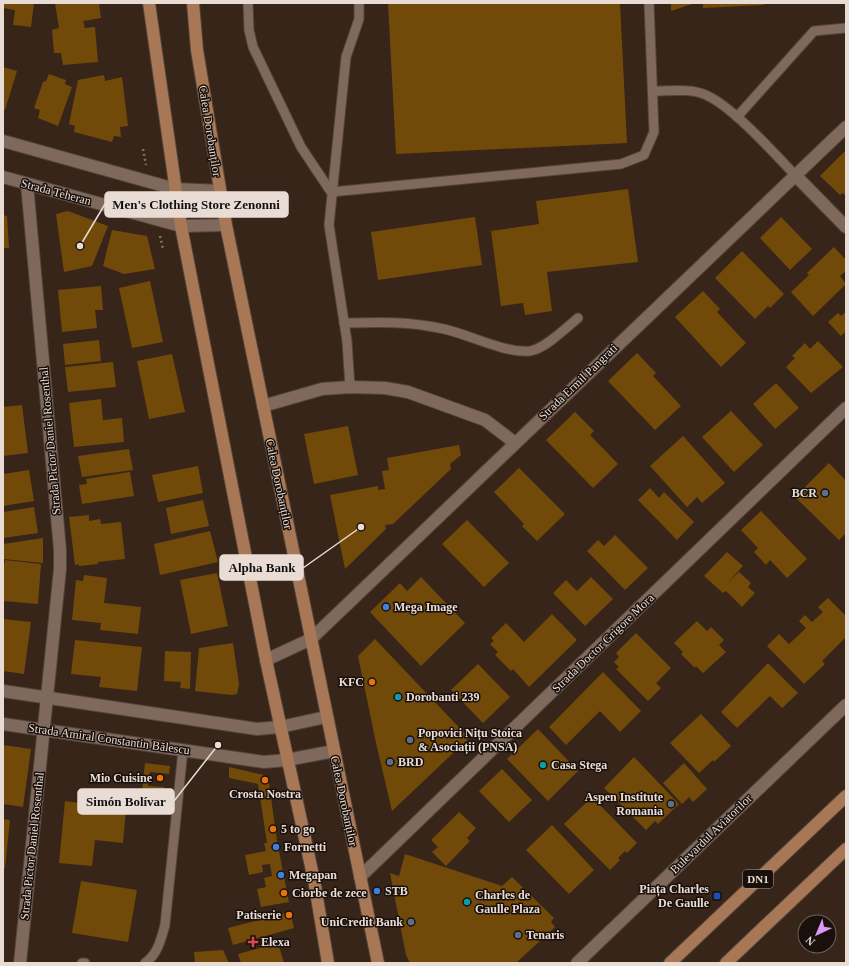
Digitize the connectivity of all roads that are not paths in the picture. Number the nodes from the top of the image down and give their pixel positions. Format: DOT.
graph roads {
  1 [pos="149,3"];
  2 [pos="193,3"];
  3 [pos="248,3"];
  4 [pos="359,3"];
  5 [pos="649,3"];
  6 [pos="846,28"];
  7 [pos="654,91"];
  8 [pos="736,117"];
  9 [pos="846,127"];
  10 [pos="3,142"];
  11 [pos="795,175"];
  12 [pos="3,177"];
  13 [pos="27,184"];
  14 [pos="175,189"];
  15 [pos="220,191"];
  16 [pos="332,192"];
  17 [pos="226,225"];
  18 [pos="181,226"];
  19 [pos="846,227"];
  20 [pos="578,318"];
  21 [pos="344,323"];
  22 [pos="350,387"];
  23 [pos="264,406"];
  24 [pos="846,408"];
  25 [pos="515,443"];
  26 [pos="311,639"];
  27 [pos="266,660"];
  28 [pos="3,691"];
  29 [pos="48,697"];
  30 [pos="846,705"];
  31 [pos="326,717"];
  32 [pos="3,724"];
  33 [pos="280,727"];
  34 [pos="43,729"];
  35 [pos="183,750"];
  36 [pos="334,751"];
  37 [pos="287,760"];
  38 [pos="846,796"];
  39 [pos="846,850"];
  40 [pos="360,877"];
  41 [pos="20,963"];
  42 [pos="82,963"];
  43 [pos="86,963"];
  44 [pos="145,963"];
  45 [pos="328,963"];
  46 [pos="378,963"];
  47 [pos="577,963"];
  48 [pos="670,963"];
  49 [pos="726,963"];
  1 -- 14 [label="main road"];
  2 -- 15 [label="main road, Calea Dorobanților"];
  3 -- 16 [label="lane"];
  4 -- 16 [label="lane"];
  5 -- 7 [label="lane"];
  6 -- 8 [label="lane"];
  7 -- 8 [label="lane"];
  7 -- 16 [label="lane"];
  8 -- 11 [label="lane"];
  9 -- 11 [label="street, Strada Ermil Pangrati"];
  10 -- 14 [label="street"];
  11 -- 19 [label="street"];
  11 -- 25 [label="street, Strada Ermil Pangrati"];
  12 -- 13 [label="street, Strada Teheran"];
  13 -- 18 [label="street, Strada Teheran"];
  13 -- 29 [label="street, Strada Pictor Daniel Rosenthal"];
  14 -- 15 [label="street"];
  14 -- 18 [label="main road"];
  15 -- 17 [label="main road, Calea Dorobanților"];
  16 -- 21 [label="lane"];
  17 -- 18 [label="street, Strada Teheran"];
  17 -- 23 [label="main road, Calea Dorobanților"];
  18 -- 27 [label="main road"];
  20 -- 21 [label="lane"];
  21 -- 22 [label="lane"];
  22 -- 23 [label="street"];
  22 -- 25 [label="street"];
  23 -- 26 [label="main road, Calea Dorobanților"];
  24 -- 40 [label="street, Strada Doctor Grigore Mora"];
  25 -- 26 [label="street, Strada Ermil Pangrati"];
  26 -- 27 [label="street, Strada Ermil Pangrati"];
  26 -- 31 [label="main road, Calea Dorobanților"];
  27 -- 33 [label="main road"];
  28 -- 29 [label="street"];
  29 -- 33 [label="street"];
  29 -- 34 [label="street, Strada Pictor Daniel Rosenthal"];
  30 -- 47 [label="street, Bulevardul Aviatorilor"];
  31 -- 33 [label="street"];
  31 -- 36 [label="main road, Calea Dorobanților"];
  32 -- 34 [label="street, Strada Amiral Constantin Bălescu"];
  33 -- 37 [label="main road"];
  34 -- 35 [label="street, Strada Amiral Constantin Bălescu"];
  34 -- 41 [label="street, Strada Pictor Daniel Rosenthal"];
  35 -- 37 [label="street, Strada Amiral Constantin Bălescu"];
  35 -- 44 [label="lane"];
  36 -- 37 [label="street, Strada Amiral Constantin Bălescu"];
  36 -- 40 [label="main road, Calea Dorobanților"];
  37 -- 45 [label="main road"];
  38 -- 48 [label="main road, DN1"];
  39 -- 49 [label="main road"];
  40 -- 46 [label="main road, Calea Dorobanților"];
  42 -- 43 [label="lane"];
}
